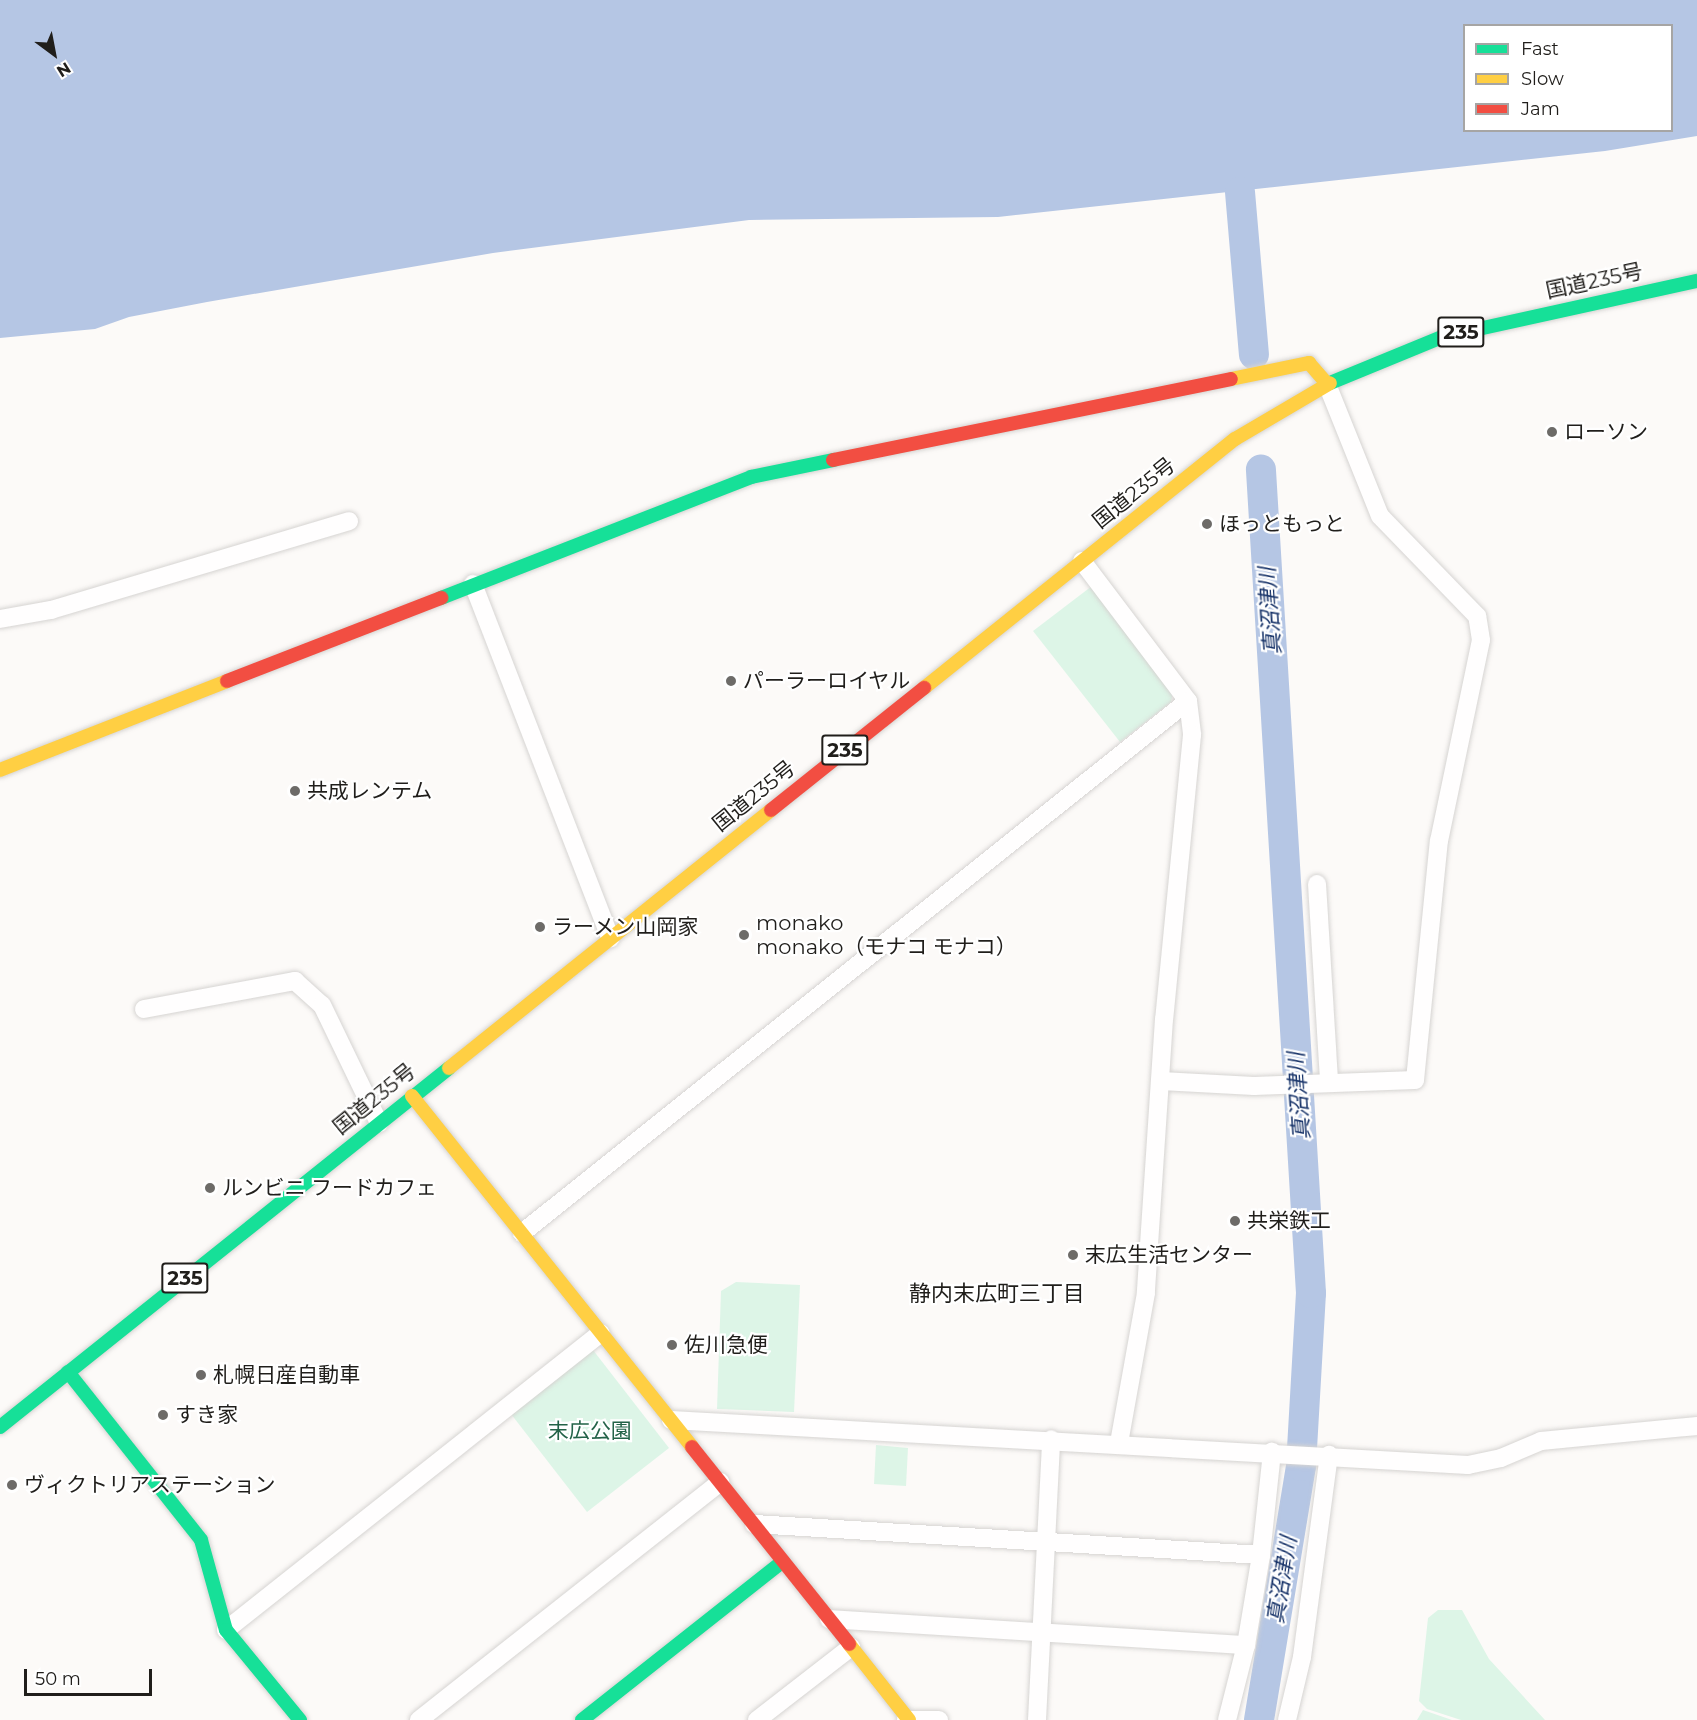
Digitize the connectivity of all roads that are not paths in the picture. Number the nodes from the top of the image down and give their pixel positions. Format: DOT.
graph roads {
  1 [pos="1697,281"];
  2 [pos="1327,384"];
  3 [pos="349,521"];
  4 [pos="1082,561"];
  5 [pos="473,584"];
  6 [pos="0,619"];
  7 [pos="1188,701"];
  8 [pos="0,770"];
  9 [pos="1317,884"];
  10 [pos="610,938"];
  11 [pos="144,1009"];
  12 [pos="1161,1081"];
  13 [pos="1322,1084"];
  14 [pos="412,1096"];
  15 [pos="379,1123"];
  16 [pos="522,1233"];
  17 [pos="601,1333"];
  18 [pos="68,1372"];
  19 [pos="671,1420"];
  20 [pos="1697,1426"];
  21 [pos="0,1427"];
  22 [pos="1051,1439"];
  23 [pos="1119,1443"];
  24 [pos="1279,1452"];
  25 [pos="1321,1454"];
  26 [pos="720,1482"];
  27 [pos="754,1524"];
  28 [pos="1045,1542"];
  29 [pos="1261,1555"];
  30 [pos="783,1561"];
  31 [pos="829,1619"];
  32 [pos="226,1630"];
  33 [pos="1040,1632"];
  34 [pos="1246,1645"];
  35 [pos="851,1647"];
  36 [pos="908,1719"];
  37 [pos="300,1720"];
  38 [pos="419,1720"];
  39 [pos="582,1720"];
  40 [pos="757,1720"];
  41 [pos="939,1720"];
  42 [pos="1037,1720"];
  43 [pos="1227,1720"];
  44 [pos="1287,1720"];
  1 -- 2 [label="main road, 国道235号 / 235"];
  2 -- 4 [label="main road, 国道235号 / 235"];
  2 -- 5 [label="main road"];
  2 -- 13 [label="street"];
  3 -- 6 [label="street"];
  4 -- 7 [label="street"];
  4 -- 10 [label="main road, 国道235号 / 235"];
  5 -- 8 [label="main road"];
  5 -- 10 [label="street"];
  7 -- 12 [label="street"];
  7 -- 16 [label="street"];
  9 -- 13 [label="street"];
  10 -- 14 [label="main road, 国道235号 / 235"];
  11 -- 15 [label="street"];
  12 -- 13 [label="street"];
  12 -- 23 [label="street"];
  14 -- 15 [label="main road, 国道235号 / 235"];
  14 -- 16 [label="main road"];
  15 -- 18 [label="main road, 国道235号 / 235"];
  16 -- 17 [label="main road"];
  17 -- 19 [label="main road"];
  17 -- 32 [label="street"];
  18 -- 21 [label="main road, 国道235号 / 235"];
  18 -- 32 [label="main road"];
  19 -- 22 [label="street"];
  19 -- 26 [label="main road"];
  20 -- 25 [label="street"];
  22 -- 23 [label="street"];
  22 -- 28 [label="street"];
  23 -- 24 [label="street"];
  24 -- 25 [label="street"];
  24 -- 29 [label="street"];
  25 -- 44 [label="street"];
  26 -- 27 [label="main road"];
  26 -- 38 [label="street"];
  27 -- 28 [label="street"];
  27 -- 30 [label="main road"];
  28 -- 29 [label="street"];
  28 -- 33 [label="street"];
  29 -- 34 [label="street"];
  30 -- 31 [label="main road"];
  30 -- 39 [label="main road"];
  31 -- 33 [label="street"];
  31 -- 35 [label="main road"];
  32 -- 37 [label="main road"];
  33 -- 34 [label="street"];
  33 -- 42 [label="street"];
  34 -- 43 [label="street"];
  35 -- 36 [label="main road"];
  35 -- 40 [label="street"];
  36 -- 41 [label="street"];
}
